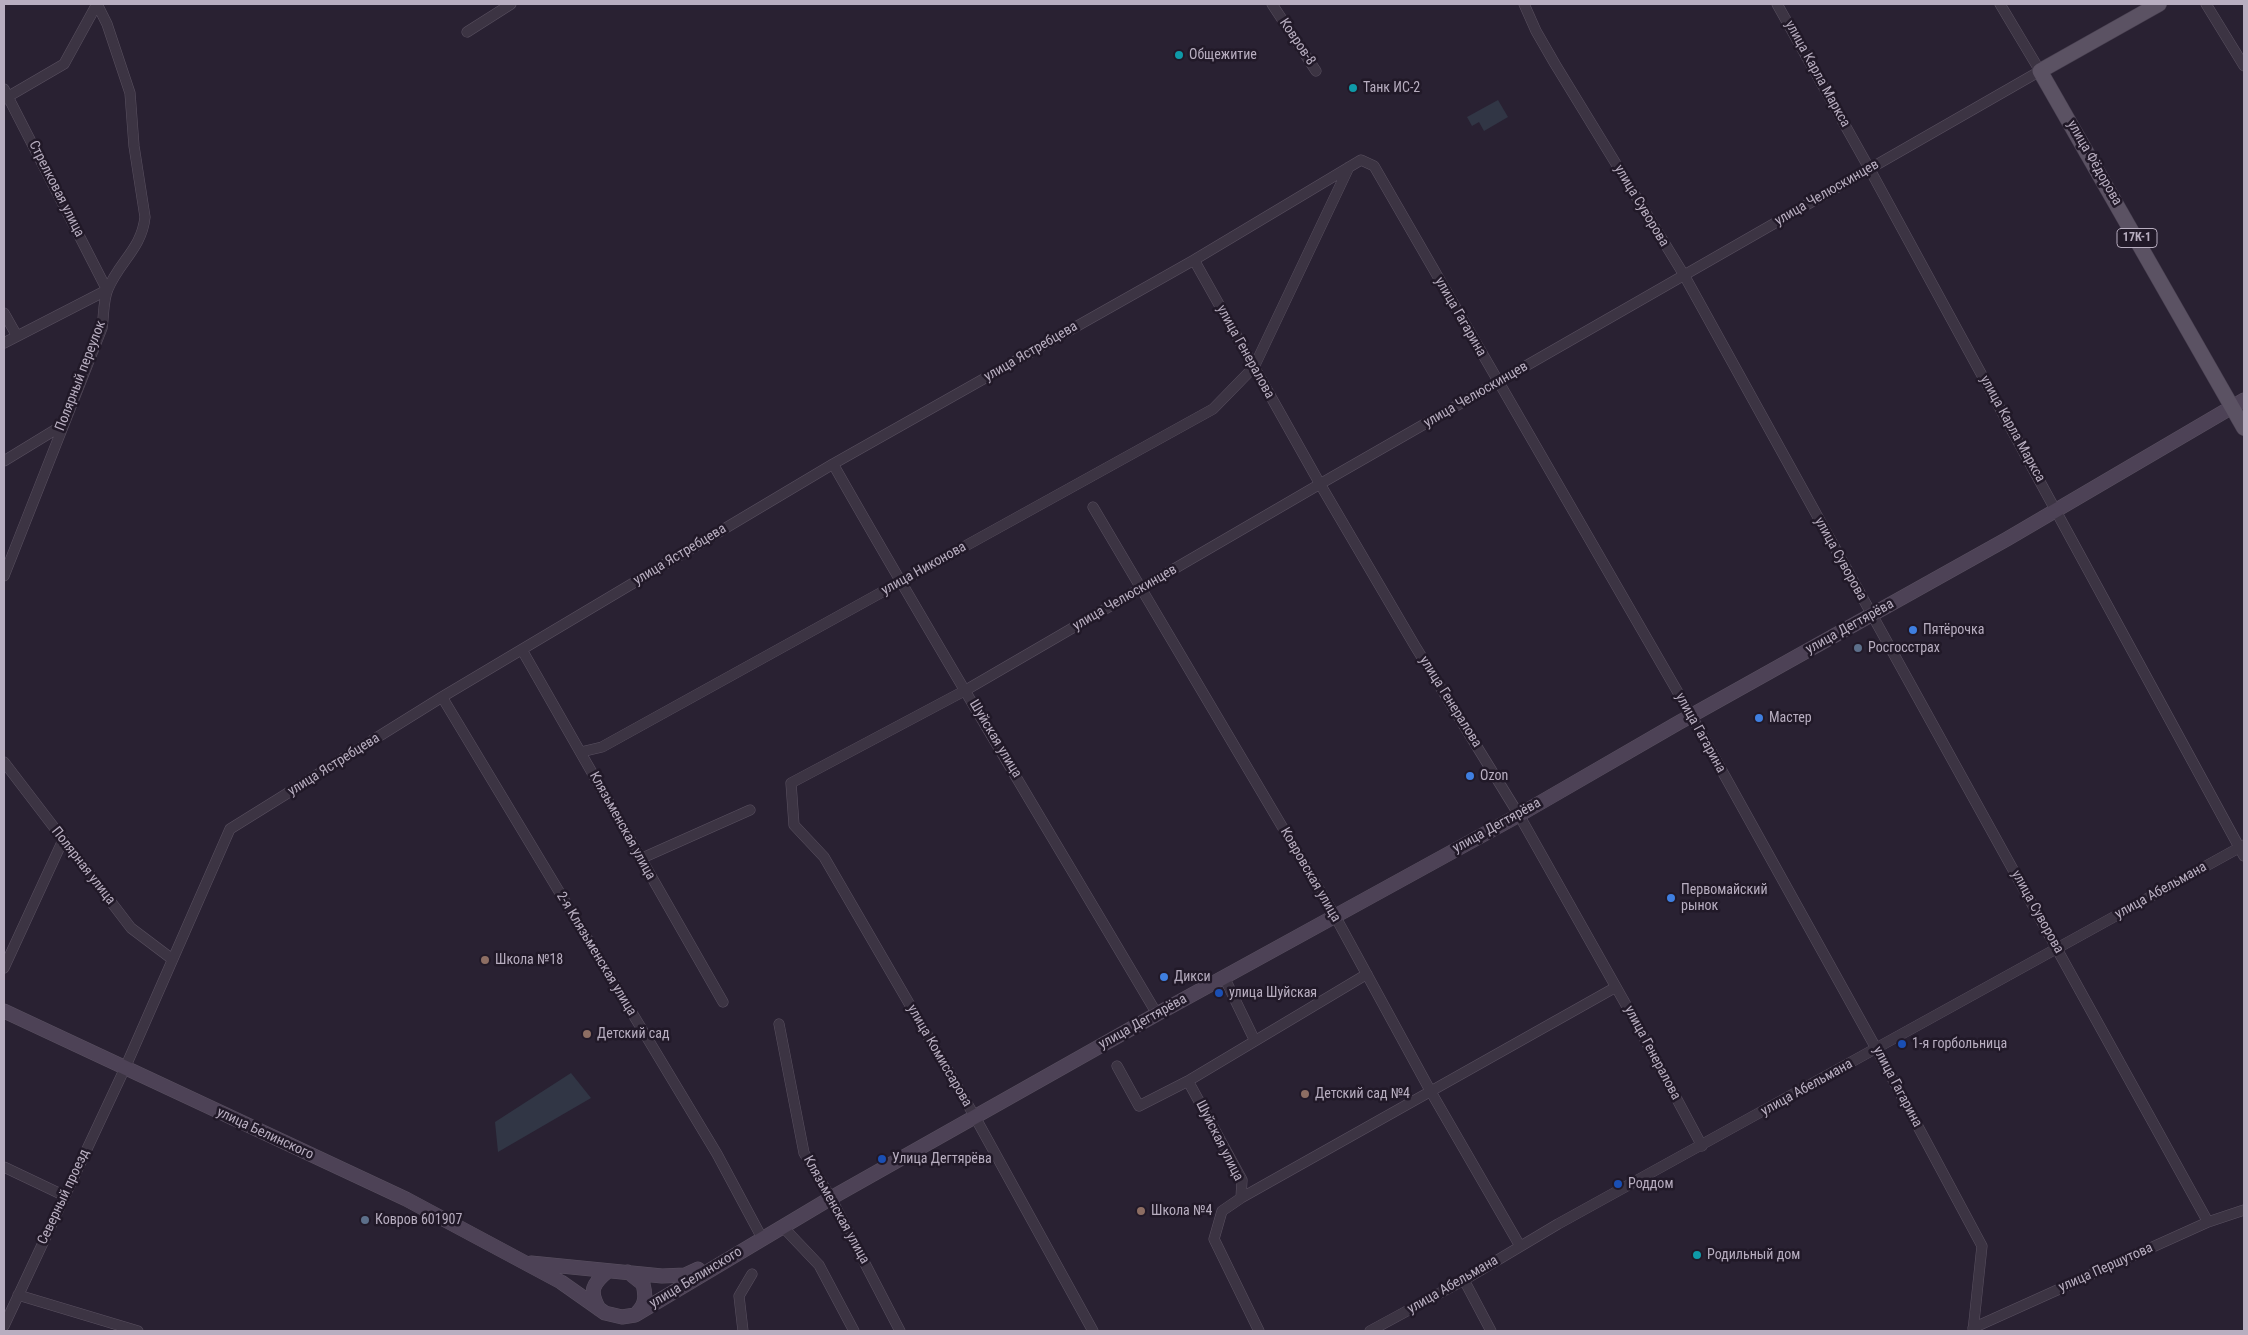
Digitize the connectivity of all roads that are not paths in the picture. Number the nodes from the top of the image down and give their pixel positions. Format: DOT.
graph roads {
  1 [pos="97,4"];
  2 [pos="511,4"];
  3 [pos="1524,4"];
  4 [pos="1777,4"];
  5 [pos="2000,4"];
  6 [pos="2159,4"];
  7 [pos="2206,4"];
  8 [pos="1274,8"];
  9 [pos="467,32"];
  10 [pos="2244,66"];
  11 [pos="1316,71"];
  12 [pos="2040,71"];
  13 [pos="5,95"];
  14 [pos="1361,160"];
  15 [pos="1348,167"];
  16 [pos="1869,168"];
  17 [pos="1194,260"];
  18 [pos="1684,275"];
  19 [pos="107,290"];
  20 [pos="4,314"];
  21 [pos="17,336"];
  22 [pos="4,343"];
  23 [pos="1254,367"];
  24 [pos="1498,382"];
  25 [pos="2238,403"];
  26 [pos="63,425"];
  27 [pos="2244,428"];
  28 [pos="4,461"];
  29 [pos="833,464"];
  30 [pos="1320,484"];
  31 [pos="1093,507"];
  32 [pos="2056,510"];
  33 [pos="4,576"];
  34 [pos="900,582"];
  35 [pos="1140,589"];
  36 [pos="1871,616"];
  37 [pos="522,650"];
  38 [pos="966,690"];
  39 [pos="442,697"];
  40 [pos="1691,715"];
  41 [pos="581,752"];
  42 [pos="4,762"];
  43 [pos="790,783"];
  44 [pos="750,810"];
  45 [pos="1519,815"];
  46 [pos="63,840"];
  47 [pos="2243,849"];
  48 [pos="640,859"];
  49 [pos="1335,916"];
  50 [pos="2058,949"];
  51 [pos="172,960"];
  52 [pos="4,968"];
  53 [pos="1367,974"];
  54 [pos="1224,977"];
  55 [pos="1616,988"];
  56 [pos="723,1002"];
  57 [pos="4,1011"];
  58 [pos="1157,1014"];
  59 [pos="779,1024"];
  60 [pos="1255,1041"];
  61 [pos="1877,1050"];
  62 [pos="1117,1066"];
  63 [pos="125,1068"];
  64 [pos="1188,1081"];
  65 [pos="1431,1092"];
  66 [pos="975,1117"];
  67 [pos="1702,1146"];
  68 [pos="4,1167"];
  69 [pos="65,1196"];
  70 [pos="831,1198"];
  71 [pos="1241,1198"];
  72 [pos="2244,1210"];
  73 [pos="2208,1222"];
  74 [pos="782,1226"];
  75 [pos="762,1238"];
  76 [pos="1520,1246"];
  77 [pos="746,1247"];
  78 [pos="524,1262"];
  79 [pos="608,1271"];
  80 [pos="628,1272"];
  81 [pos="752,1274"];
  82 [pos="1464,1280"];
  83 [pos="18,1294"];
  84 [pos="599,1310"];
  85 [pos="635,1315"];
  86 [pos="4,1326"];
  87 [pos="1973,1329"];
  88 [pos="138,1331"];
  89 [pos="743,1331"];
  90 [pos="854,1331"];
  91 [pos="900,1331"];
  92 [pos="1093,1331"];
  93 [pos="1259,1331"];
  94 [pos="1370,1331"];
  95 [pos="1491,1331"];
  1 -- 13 [label="street"];
  1 -- 19 [label="street, Полярный переулок"];
  2 -- 9 [label="street"];
  3 -- 18 [label="street, улица Суворова"];
  4 -- 16 [label="street, улица Карла Маркса"];
  5 -- 12 [label="street, улица Фёдорова"];
  6 -- 12 [label="main road, улица Челюскинцев"];
  7 -- 10 [label="street"];
  8 -- 11 [label="street, Ковров-8"];
  12 -- 16 [label="street, улица Челюскинцев"];
  12 -- 25 [label="main road, улица Фёдорова / 17К-1"];
  13 -- 19 [label="street, Стрелковая улица"];
  14 -- 15 [label="street, улица Ястребцева"];
  14 -- 24 [label="street, улица Гагарина"];
  15 -- 17 [label="street, улица Ястребцева"];
  15 -- 23 [label="street, улица Никонова"];
  16 -- 18 [label="street, улица Челюскинцев"];
  16 -- 32 [label="street, улица Карла Маркса"];
  17 -- 23 [label="street, улица Генералова"];
  17 -- 29 [label="street, улица Ястребцева"];
  18 -- 24 [label="street, улица Челюскинцев"];
  18 -- 36 [label="street, улица Суворова"];
  19 -- 21 [label="street"];
  19 -- 26 [label="street, Полярный переулок"];
  20 -- 21 [label="street"];
  21 -- 22 [label="street"];
  23 -- 30 [label="street, улица Генералова"];
  23 -- 34 [label="street, улица Никонова"];
  24 -- 30 [label="street, улица Челюскинцев"];
  24 -- 40 [label="street, улица Гагарина"];
  25 -- 27 [label="main road, улица Фёдорова / 17К-1"];
  25 -- 32 [label="main road, улица Дегтярёва"];
  26 -- 28 [label="street"];
  26 -- 33 [label="street, Полярный переулок"];
  29 -- 34 [label="street, Шуйская улица"];
  29 -- 37 [label="street, улица Ястребцева"];
  30 -- 35 [label="street, улица Челюскинцев"];
  30 -- 45 [label="street, улица Генералова"];
  31 -- 35 [label="street, Ковровская улица"];
  32 -- 36 [label="main road, улица Дегтярёва"];
  32 -- 47 [label="street, улица Карла Маркса"];
  34 -- 38 [label="street, Шуйская улица"];
  34 -- 41 [label="street, улица Никонова"];
  35 -- 38 [label="street, улица Челюскинцев"];
  35 -- 49 [label="street, Ковровская улица"];
  36 -- 40 [label="main road, улица Дегтярёва"];
  36 -- 50 [label="street, улица Суворова"];
  37 -- 39 [label="street, улица Ястребцева"];
  37 -- 41 [label="street, Клязьменская улица"];
  38 -- 43 [label="street, улица Челюскинцев"];
  38 -- 58 [label="street, Шуйская улица"];
  39 -- 51 [label="street, улица Ястребцева"];
  39 -- 75 [label="street, 2-я Клязьменская улица"];
  40 -- 45 [label="main road, улица Дегтярёва"];
  40 -- 61 [label="street, улица Гагарина"];
  41 -- 48 [label="street, Клязьменская улица"];
  42 -- 46 [label="street, Полярная улица"];
  43 -- 66 [label="street, улица Комиссарова"];
  44 -- 48 [label="street"];
  45 -- 49 [label="main road, улица Дегтярёва"];
  45 -- 55 [label="street, улица Генералова"];
  46 -- 51 [label="street, Полярная улица"];
  46 -- 52 [label="street"];
  47 -- 50 [label="street, улица Абельмана"];
  48 -- 56 [label="street, Клязьменская улица"];
  49 -- 53 [label="street, Ковровская улица"];
  49 -- 54 [label="main road, улица Дегтярёва"];
  50 -- 61 [label="street, улица Абельмана"];
  50 -- 73 [label="street, улица Суворова"];
  51 -- 63 [label="street, улица Ястребцева"];
  53 -- 60 [label="street"];
  53 -- 65 [label="street, Ковровская улица"];
  54 -- 58 [label="main road, улица Дегтярёва"];
  54 -- 60 [label="street"];
  55 -- 65 [label="street"];
  55 -- 67 [label="street, улица Генералова"];
  57 -- 63 [label="main road, улица Белинского"];
  58 -- 66 [label="main road, улица Дегтярёва"];
  59 -- 70 [label="street, Клязьменская улица"];
  60 -- 64 [label="street"];
  61 -- 67 [label="street, улица Абельмана"];
  61 -- 87 [label="street, улица Гагарина"];
  62 -- 64 [label="street"];
  63 -- 69 [label="street, Северный проезд"];
  63 -- 78 [label="main road, улица Белинского"];
  64 -- 71 [label="street, Шуйская улица"];
  65 -- 71 [label="street"];
  65 -- 76 [label="street, Ковровская улица"];
  66 -- 70 [label="main road, улица Дегтярёва"];
  66 -- 92 [label="street, улица Комиссарова"];
  67 -- 76 [label="street, улица Абельмана"];
  68 -- 69 [label="street"];
  69 -- 83 [label="street, Северный проезд"];
  70 -- 74 [label="main road, улица Дегтярёва"];
  70 -- 91 [label="street, Клязьменская улица"];
  71 -- 93 [label="street, Шуйская улица"];
  72 -- 73 [label="street, улица Першутова"];
  73 -- 87 [label="street, улица Першутова"];
  74 -- 75 [label="main road, улица Дегтярёва"];
  74 -- 90 [label="street"];
  75 -- 77 [label="main road, улица Дегтярёва"];
  76 -- 82 [label="street, улица Абельмана"];
  77 -- 80 [label="main road, улица Белинского"];
  77 -- 85 [label="main road, улица Белинского"];
  78 -- 79 [label="main road, улица Белинского"];
  78 -- 84 [label="main road, улица Белинского"];
  79 -- 80 [label="main road, улица Белинского"];
  79 -- 84 [label="main road"];
  80 -- 85 [label="main road"];
  81 -- 89 [label="street"];
  82 -- 94 [label="street, улица Абельмана"];
  82 -- 95 [label="street"];
  83 -- 86 [label="street, Северный проезд"];
  83 -- 88 [label="street"];
  84 -- 85 [label="main road, улица Белинского"];
}
